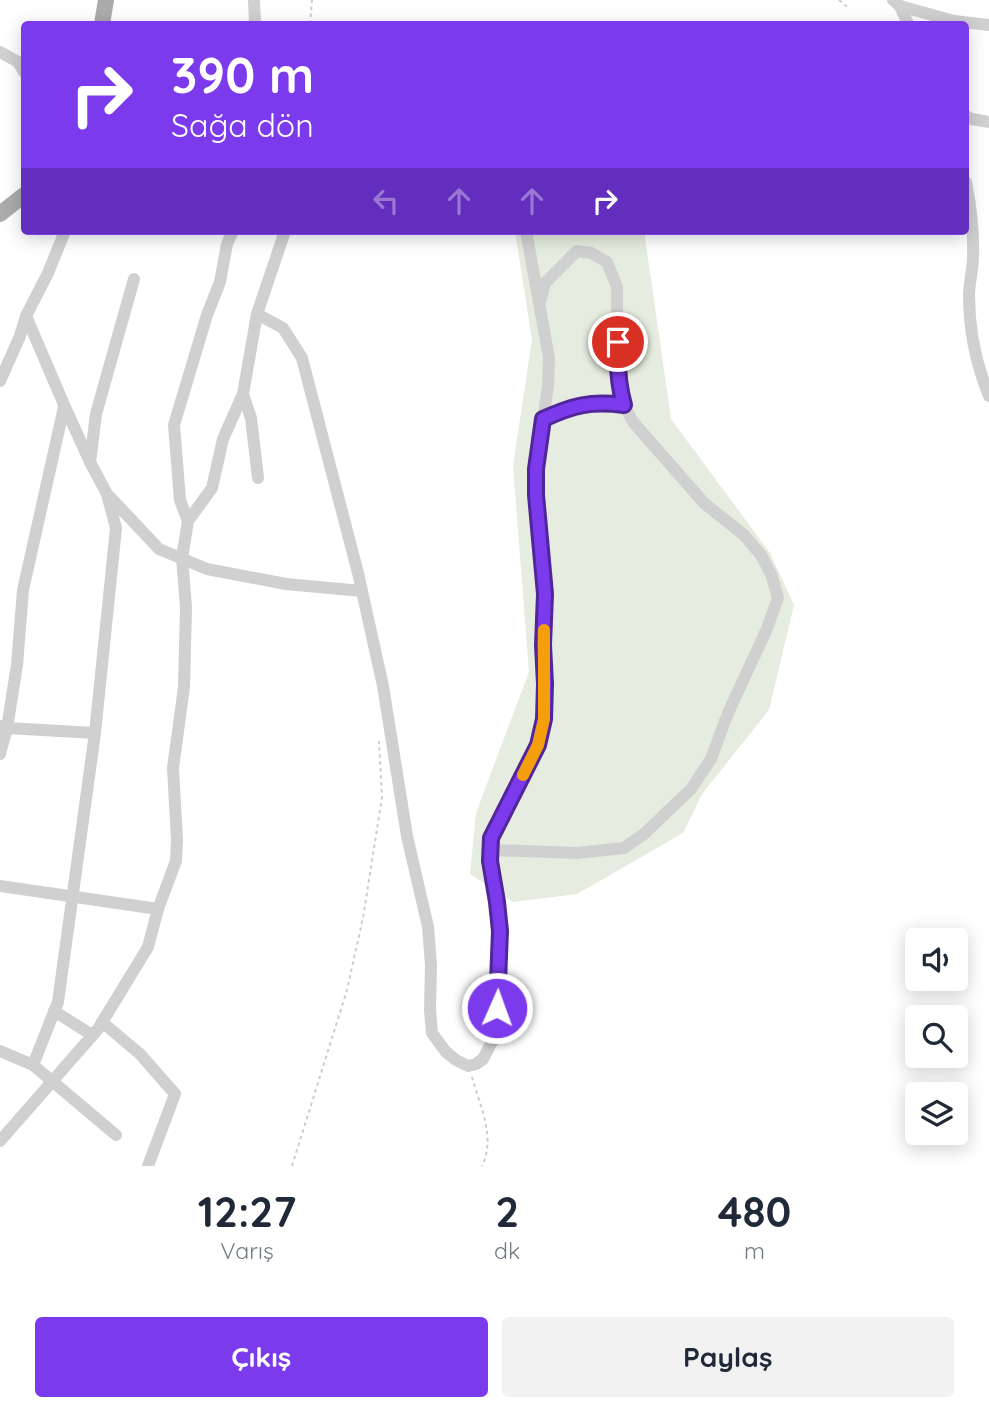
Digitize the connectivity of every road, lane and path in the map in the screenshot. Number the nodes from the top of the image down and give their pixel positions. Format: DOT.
graph roads {
  1 [pos="106,0"];
  2 [pos="254,0"];
  3 [pos="312,0"];
  4 [pos="839,0"];
  5 [pos="897,3"];
  6 [pos="850,9"];
  7 [pos="102,21"];
  8 [pos="255,21"];
  9 [pos="310,21"];
  10 [pos="906,21"];
  11 [pos="954,21"];
  12 [pos="969,23"];
  13 [pos="989,26"];
  14 [pos="0,52"];
  15 [pos="21,67"];
  16 [pos="969,118"];
  17 [pos="989,122"];
  18 [pos="969,196"];
  19 [pos="21,197"];
  20 [pos="0,214"];
  21 [pos="63,235"];
  22 [pos="231,235"];
  23 [pos="284,235"];
  24 [pos="527,235"];
  25 [pos="134,279"];
  26 [pos="540,303"];
  27 [pos="257,314"];
  28 [pos="26,316"];
  29 [pos="0,381"];
  30 [pos="243,394"];
  31 [pos="989,396"];
  32 [pos="624,405"];
  33 [pos="65,407"];
  34 [pos="543,419"];
  35 [pos="90,462"];
  36 [pos="258,478"];
  37 [pos="107,494"];
  38 [pos="188,522"];
  39 [pos="182,558"];
  40 [pos="362,591"];
  41 [pos="4,727"];
  42 [pos="95,733"];
  43 [pos="379,742"];
  44 [pos="0,754"];
  45 [pos="491,850"];
  46 [pos="0,886"];
  47 [pos="72,896"];
  48 [pos="158,909"];
  49 [pos="54,1012"];
  50 [pos="102,1022"];
  51 [pos="92,1035"];
  52 [pos="0,1051"];
  53 [pos="33,1065"];
  54 [pos="468,1066"];
  55 [pos="53,1081"];
  56 [pos="116,1135"];
  57 [pos="0,1141"];
  58 [pos="148,1166"];
  59 [pos="292,1166"];
  60 [pos="482,1166"];
  1 -- 7 [label="main road"];
  2 -- 8 [label="street"];
  3 -- 9 [label="path"];
  4 -- 6 [label="path"];
  5 -- 10 [label="street"];
  5 -- 11 [label="street"];
  12 -- 13 [label="street"];
  14 -- 15 [label="street"];
  16 -- 17 [label="street"];
  18 -- 31 [label="street"];
  19 -- 20 [label="main road"];
  21 -- 28 [label="street"];
  22 -- 38 [label="street"];
  23 -- 27 [label="street"];
  24 -- 26 [label="street"];
  25 -- 35 [label="street"];
  26 -- 32 [label="street"];
  26 -- 34 [label="street"];
  27 -- 30 [label="street"];
  27 -- 40 [label="street"];
  28 -- 29 [label="street"];
  28 -- 33 [label="street"];
  30 -- 36 [label="street"];
  30 -- 38 [label="street"];
  32 -- 34 [label="street"];
  32 -- 45 [label="street"];
  33 -- 35 [label="street"];
  33 -- 41 [label="street"];
  34 -- 45 [label="street"];
  35 -- 37 [label="street"];
  37 -- 39 [label="street"];
  37 -- 42 [label="street"];
  38 -- 39 [label="street"];
  39 -- 40 [label="street"];
  39 -- 48 [label="street"];
  40 -- 54 [label="street"];
  41 -- 42 [label="street"];
  41 -- 44 [label="street"];
  42 -- 47 [label="street"];
  43 -- 59 [label="path"];
  45 -- 54 [label="street"];
  46 -- 47 [label="street"];
  47 -- 48 [label="street"];
  47 -- 49 [label="street"];
  48 -- 50 [label="street"];
  49 -- 51 [label="street"];
  49 -- 53 [label="street"];
  50 -- 51 [label="street"];
  50 -- 58 [label="street"];
  51 -- 55 [label="street"];
  52 -- 53 [label="street"];
  53 -- 55 [label="street"];
  54 -- 60 [label="path"];
  55 -- 56 [label="street"];
  55 -- 57 [label="street"];
}
